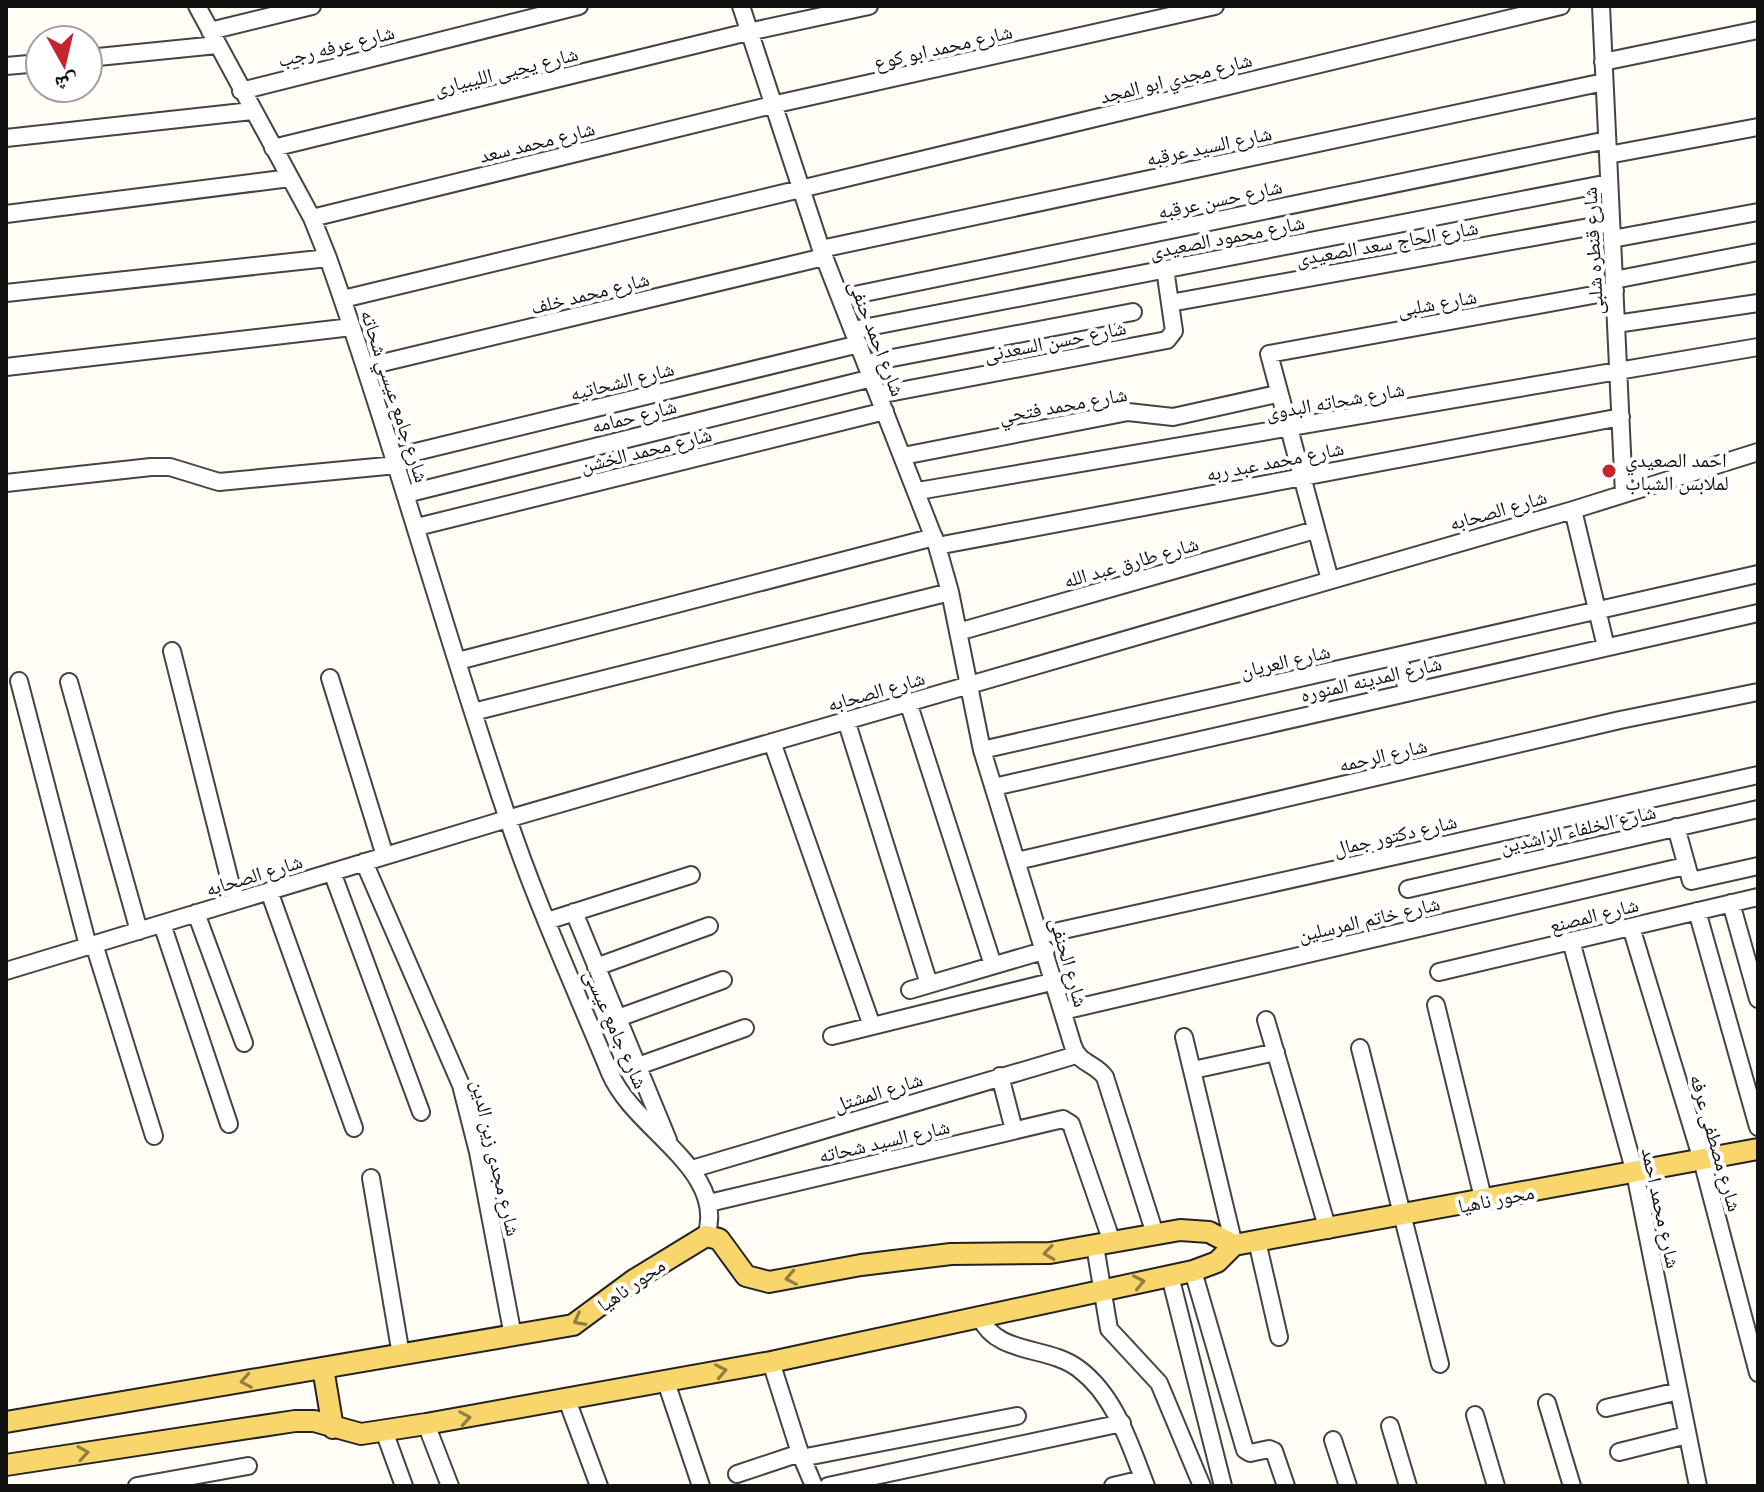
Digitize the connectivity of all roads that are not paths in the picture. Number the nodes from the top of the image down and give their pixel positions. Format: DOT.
graph roads {
  1 [pos="197,6"];
  2 [pos="312,6"];
  3 [pos="579,6"];
  4 [pos="741,6"];
  5 [pos="869,6"];
  6 [pos="1215,6"];
  7 [pos="1561,6"];
  8 [pos="1601,6"];
  9 [pos="1758,30"];
  10 [pos="748,32"];
  11 [pos="214,38"];
  12 [pos="104,55"];
  13 [pos="1603,62"];
  14 [pos="1604,82"];
  15 [pos="241,91"];
  16 [pos="772,105"];
  17 [pos="252,111"];
  18 [pos="1758,127"];
  19 [pos="6,138"];
  20 [pos="273,148"];
  21 [pos="1608,148"];
  22 [pos="290,178"];
  23 [pos="1609,183"];
  24 [pos="801,189"];
  25 [pos="1758,212"];
  26 [pos="6,214"];
  27 [pos="312,218"];
  28 [pos="1612,231"];
  29 [pos="1758,252"];
  30 [pos="823,253"];
  31 [pos="328,258"];
  32 [pos="1165,269"];
  33 [pos="1614,285"];
  34 [pos="6,293"];
  35 [pos="840,298"];
  36 [pos="343,299"];
  37 [pos="1170,303"];
  38 [pos="1758,303"];
  39 [pos="1133,312"];
  40 [pos="1616,324"];
  41 [pos="352,327"];
  42 [pos="856,337"];
  43 [pos="1758,347"];
  44 [pos="6,367"];
  45 [pos="365,367"];
  46 [pos="869,370"];
  47 [pos="1619,373"];
  48 [pos="1277,394"];
  49 [pos="878,395"];
  50 [pos="885,411"];
  51 [pos="1621,417"];
  52 [pos="1287,429"];
  53 [pos="1758,452"];
  54 [pos="903,456"];
  55 [pos="396,461"];
  56 [pos="1300,476"];
  57 [pos="6,483"];
  58 [pos="918,491"];
  59 [pos="406,494"];
  60 [pos="1624,494"];
  61 [pos="1573,510"];
  62 [pos="417,527"];
  63 [pos="1315,530"];
  64 [pos="936,542"];
  65 [pos="1758,574"];
  66 [pos="1330,580"];
  67 [pos="950,592"];
  68 [pos="1598,611"];
  69 [pos="1758,613"];
  70 [pos="958,632"];
  71 [pos="1606,647"];
  72 [pos="172,651"];
  73 [pos="1399,656"];
  74 [pos="458,661"];
  75 [pos="330,678"];
  76 [pos="19,681"];
  77 [pos="69,682"];
  78 [pos="967,685"];
  79 [pos="1407,691"];
  80 [pos="1758,692"];
  81 [pos="908,702"];
  82 [pos="473,712"];
  83 [pos="846,720"];
  84 [pos="772,742"];
  85 [pos="982,750"];
  86 [pos="1758,775"];
  87 [pos="994,787"];
  88 [pos="1758,809"];
  89 [pos="507,819"];
  90 [pos="1676,827"];
  91 [pos="385,856"];
  92 [pos="1017,861"];
  93 [pos="364,862"];
  94 [pos="1685,866"];
  95 [pos="1758,866"];
  96 [pos="332,872"];
  97 [pos="691,875"];
  98 [pos="1408,889"];
  99 [pos="269,891"];
  100 [pos="1758,897"];
  101 [pos="235,901"];
  102 [pos="1731,903"];
  103 [pos="1697,911"];
  104 [pos="574,912"];
  105 [pos="196,913"];
  106 [pos="547,921"];
  107 [pos="162,924"];
  108 [pos="709,926"];
  109 [pos="1631,927"];
  110 [pos="139,931"];
  111 [pos="1571,941"];
  112 [pos="1043,942"];
  113 [pos="91,945"];
  114 [pos="993,965"];
  115 [pos="596,967"];
  116 [pos="6,971"];
  117 [pos="1439,972"];
  118 [pos="723,980"];
  119 [pos="1055,981"];
  120 [pos="929,984"];
  121 [pos="910,990"];
  122 [pos="1758,999"];
  123 [pos="1436,1005"];
  124 [pos="1063,1011"];
  125 [pos="618,1018"];
  126 [pos="1266,1020"];
  127 [pos="872,1026"];
  128 [pos="745,1028"];
  129 [pos="832,1036"];
  130 [pos="1184,1037"];
  131 [pos="244,1043"];
  132 [pos="1360,1048"];
  133 [pos="1276,1052"];
  134 [pos="1076,1055"];
  135 [pos="638,1066"];
  136 [pos="1193,1070"];
  137 [pos="1000,1076"];
  138 [pos="421,1112"];
  139 [pos="229,1124"];
  140 [pos="1758,1127"];
  141 [pos="354,1128"];
  142 [pos="1014,1130"];
  143 [pos="154,1136"];
  144 [pos="670,1148"];
  145 [pos="1758,1149"];
  146 [pos="1702,1160"];
  147 [pos="692,1169"];
  148 [pos="1635,1173"];
  149 [pos="371,1178"];
  150 [pos="1484,1202"];
  151 [pos="709,1203"];
  152 [pos="1402,1216"];
  153 [pos="1328,1230"];
  154 [pos="1155,1234"];
  155 [pos="706,1236"];
  156 [pos="1257,1241"];
  157 [pos="1104,1244"];
  158 [pos="1234,1245"];
  159 [pos="1193,1271"];
  160 [pos="1170,1276"];
  161 [pos="1101,1290"];
  162 [pos="980,1317"];
  163 [pos="513,1336"];
  164 [pos="1279,1337"];
  165 [pos="401,1355"];
  166 [pos="771,1362"];
  167 [pos="1440,1364"];
  168 [pos="323,1368"];
  169 [pos="1758,1373"];
  170 [pos="666,1382"];
  171 [pos="1679,1391"];
  172 [pos="567,1400"];
  173 [pos="1547,1403"];
  174 [pos="1606,1408"];
  175 [pos="1475,1415"];
  176 [pos="1017,1416"];
  177 [pos="6,1422"];
  178 [pos="1122,1423"];
  179 [pos="426,1424"];
  180 [pos="1390,1426"];
  181 [pos="333,1428"];
  182 [pos="384,1431"];
  183 [pos="1687,1435"];
  184 [pos="1333,1440"];
  185 [pos="1619,1452"];
  186 [pos="800,1456"];
  187 [pos="6,1465"];
  188 [pos="248,1466"];
  189 [pos="737,1474"];
  190 [pos="1145,1483"];
  191 [pos="137,1486"];
  192 [pos="404,1486"];
  193 [pos="450,1486"];
  194 [pos="599,1486"];
  195 [pos="701,1486"];
  196 [pos="814,1486"];
  197 [pos="828,1486"];
  198 [pos="1113,1486"];
  199 [pos="1202,1486"];
  200 [pos="1223,1486"];
  201 [pos="1286,1486"];
  202 [pos="1348,1486"];
  203 [pos="1408,1486"];
  204 [pos="1496,1486"];
  205 [pos="1572,1486"];
  206 [pos="1698,1486"];
  1 -- 11 [label="street, شارع جامع عيسي شحاته"];
  2 -- 11 [label="street"];
  3 -- 15 [label="street, شارع عرفه رجب"];
  4 -- 10 [label="street, شارع احمد حنفى"];
  5 -- 10 [label="street, شارع يحيى الليبيارى"];
  6 -- 16 [label="street, شارع محمد ابو كوع"];
  7 -- 24 [label="street, شارع مجدي ابو المجد"];
  8 -- 13 [label="street, شارع قنطره شلبى"];
  9 -- 13 [label="street"];
  10 -- 16 [label="street, شارع احمد حنفى"];
  10 -- 20 [label="street, شارع يحيى الليبيارى"];
  11 -- 12 [label="street"];
  11 -- 15 [label="street, شارع جامع عيسي شحاته"];
  13 -- 14 [label="street, شارع قنطره شلبى"];
  14 -- 21 [label="street, شارع قنطره شلبى"];
  14 -- 30 [label="street, شارع السيد عرقبه"];
  15 -- 17 [label="street, شارع جامع عيسي شحاته"];
  16 -- 24 [label="street, شارع احمد حنفى"];
  16 -- 27 [label="street, شارع محمد سعد"];
  17 -- 19 [label="street"];
  17 -- 20 [label="street, شارع جامع عيسي شحاته"];
  18 -- 21 [label="street, شارع حسن عرقبه"];
  20 -- 22 [label="street, شارع جامع عيسي شحاته"];
  21 -- 23 [label="street, شارع قنطره شلبى"];
  21 -- 35 [label="street, شارع حسن عرقبه"];
  22 -- 26 [label="street"];
  22 -- 27 [label="street, شارع جامع عيسي شحاته"];
  23 -- 28 [label="street, شارع قنطره شلبى"];
  23 -- 32 [label="street, شارع محمود الصعيدى"];
  24 -- 30 [label="street, شارع احمد حنفى"];
  24 -- 36 [label="street, شارع مجدي ابو المجد"];
  25 -- 28 [label="street, شارع الحاج سعد الصعيدى"];
  27 -- 31 [label="street, شارع جامع عيسي شحاته"];
  28 -- 33 [label="street, شارع قنطره شلبى"];
  28 -- 37 [label="street, شارع الحاج سعد الصعيدى"];
  29 -- 33 [label="street, شارع شلبى"];
  30 -- 35 [label="street, شارع احمد حنفى"];
  30 -- 45 [label="street, شارع محمد خلف"];
  31 -- 34 [label="street"];
  31 -- 36 [label="street, شارع جامع عيسي شحاته"];
  32 -- 37 [label="street, شارع حسن السعدنى"];
  32 -- 42 [label="street, شارع محمود الصعيدى"];
  33 -- 40 [label="street, شارع قنطره شلبى"];
  33 -- 48 [label="street, شارع شلبى"];
  35 -- 42 [label="street, شارع احمد حنفى"];
  36 -- 41 [label="street, شارع جامع عيسي شحاته"];
  37 -- 49 [label="street, شارع حسن السعدنى"];
  38 -- 40 [label="street"];
  39 -- 46 [label="street, شارع حمامه"];
  40 -- 47 [label="street, شارع قنطره شلبى"];
  41 -- 44 [label="street"];
  41 -- 45 [label="street, شارع جامع عيسي شحاته"];
  42 -- 46 [label="street, شارع احمد حنفى"];
  42 -- 55 [label="street, شارع الشحاتيه"];
  43 -- 47 [label="street, شارع شحاته البدوى"];
  45 -- 55 [label="street, شارع جامع عيسي شحاته"];
  46 -- 49 [label="street, شارع احمد حنفى"];
  46 -- 59 [label="street, شارع حمامه"];
  47 -- 51 [label="street, شارع قنطره شلبى"];
  47 -- 52 [label="street, شارع شحاته البدوى"];
  48 -- 52 [label="street"];
  48 -- 54 [label="street, شارع محمد فتحي"];
  49 -- 50 [label="street, شارع احمد حنفى"];
  50 -- 54 [label="street, شارع احمد حنفى"];
  50 -- 62 [label="street, شارع محمد الخشن"];
  51 -- 56 [label="street, شارع محمد عبد ربه"];
  51 -- 60 [label="street, شارع قنطره شلبى"];
  52 -- 56 [label="street"];
  52 -- 58 [label="street, شارع شحاته البدوى"];
  53 -- 60 [label="street, شارع الصحابه"];
  54 -- 58 [label="street, شارع احمد حنفى"];
  55 -- 57 [label="street, شارع الشحاتيه"];
  55 -- 59 [label="street, شارع جامع عيسي شحاته"];
  56 -- 63 [label="street"];
  56 -- 64 [label="street, شارع محمد عبد ربه"];
  58 -- 64 [label="street, شارع احمد حنفى"];
  59 -- 62 [label="street, شارع جامع عيسي شحاته"];
  60 -- 61 [label="street, شارع الصحابه"];
  61 -- 66 [label="street, شارع الصحابه"];
  61 -- 68 [label="street"];
  62 -- 74 [label="street, شارع جامع عيسي شحاته"];
  63 -- 66 [label="street"];
  63 -- 70 [label="street, شارع طارق عبد الله"];
  64 -- 67 [label="street, شارع احمد حنفى"];
  64 -- 74 [label="street, شارع محمد عبد ربه"];
  65 -- 68 [label="street, شارع العريان"];
  66 -- 78 [label="street, شارع الصحابه"];
  67 -- 70 [label="street, شارع احمد حنفى"];
  67 -- 82 [label="street"];
  68 -- 71 [label="street"];
  68 -- 73 [label="street, شارع العريان"];
  69 -- 71 [label="street, شارع المدينه المنوره"];
  70 -- 78 [label="street, شارع احمد حنفى"];
  71 -- 79 [label="street, شارع المدينه المنوره"];
  72 -- 101 [label="street"];
  73 -- 79 [label="street"];
  73 -- 85 [label="street, شارع العريان"];
  74 -- 82 [label="street, شارع جامع عيسي شحاته"];
  75 -- 91 [label="street"];
  76 -- 113 [label="street"];
  77 -- 110 [label="street"];
  78 -- 81 [label="street, شارع الصحابه"];
  78 -- 85 [label="street, شارع الحنفى"];
  79 -- 87 [label="street, شارع المدينه المنوره"];
  80 -- 92 [label="street, شارع الرحمه"];
  81 -- 83 [label="street, شارع الصحابه"];
  81 -- 114 [label="street"];
  82 -- 89 [label="street, شارع جامع عيسي شحاته"];
  83 -- 84 [label="street, شارع الصحابه"];
  83 -- 120 [label="street"];
  84 -- 89 [label="street, شارع الصحابه"];
  84 -- 127 [label="street"];
  85 -- 87 [label="street, شارع الحنفى"];
  86 -- 112 [label="street, شارع دكتور جمال"];
  87 -- 92 [label="street, شارع الحنفى"];
  88 -- 90 [label="street, شارع الخلفاء الراشدين"];
  89 -- 91 [label="street, شارع الصحابه"];
  89 -- 106 [label="street, شارع جامع عيسى"];
  90 -- 94 [label="street"];
  90 -- 98 [label="street, شارع الخلفاء الراشدين"];
  91 -- 93 [label="street, شارع الصحابه"];
  92 -- 112 [label="street, شارع الحنفى"];
  93 -- 96 [label="street, شارع الصحابه"];
  93 -- 163 [label="street, شارع مجدى زين الدين"];
  94 -- 95 [label="street"];
  94 -- 124 [label="street, شارع خاتم المرسلين"];
  96 -- 99 [label="street, شارع الصحابه"];
  96 -- 138 [label="street"];
  97 -- 104 [label="street"];
  99 -- 101 [label="street, شارع الصحابه"];
  99 -- 141 [label="street"];
  100 -- 102 [label="street, شارع المصنع"];
  101 -- 105 [label="street, شارع الصحابه"];
  102 -- 103 [label="street, شارع المصنع"];
  102 -- 122 [label="street"];
  103 -- 109 [label="street, شارع المصنع"];
  103 -- 140 [label="street"];
  104 -- 106 [label="street"];
  104 -- 115 [label="street"];
  105 -- 107 [label="street, شارع الصحابه"];
  105 -- 131 [label="street"];
  106 -- 144 [label="street, شارع جامع عيسى"];
  107 -- 110 [label="street, شارع الصحابه"];
  107 -- 139 [label="street"];
  108 -- 115 [label="street"];
  109 -- 111 [label="street, شارع المصنع"];
  109 -- 146 [label="street, شارع مصطفى عرفه"];
  110 -- 113 [label="street, شارع الصحابه"];
  111 -- 117 [label="street, شارع المصنع"];
  111 -- 148 [label="street, شارع محمد احمد"];
  112 -- 114 [label="street, شارع دكتور جمال"];
  112 -- 119 [label="street, شارع الحنفى"];
  113 -- 116 [label="street, شارع الصحابه"];
  113 -- 143 [label="street"];
  114 -- 120 [label="street, شارع دكتور جمال"];
  115 -- 125 [label="street"];
  118 -- 125 [label="street"];
  119 -- 124 [label="street, شارع الحنفى"];
  119 -- 127 [label="street"];
  120 -- 121 [label="street, شارع دكتور جمال"];
  123 -- 150 [label="street"];
  124 -- 134 [label="street, شارع الحنفى"];
  125 -- 135 [label="street"];
  126 -- 133 [label="street"];
  127 -- 129 [label="street"];
  128 -- 135 [label="street"];
  130 -- 136 [label="street"];
  132 -- 152 [label="street"];
  133 -- 136 [label="street"];
  133 -- 153 [label="street"];
  134 -- 137 [label="street, شارع المشتل"];
  134 -- 154 [label="street"];
  135 -- 144 [label="street"];
  136 -- 158 [label="street"];
  137 -- 142 [label="street"];
  137 -- 147 [label="street, شارع المشتل"];
  142 -- 151 [label="street, شارع السيد شحاته"];
  142 -- 157 [label="street, شارع السيد شحاته"];
  144 -- 147 [label="street, شارع جامع عيسى"];
  145 -- 146 [label="main road, محور ناهيا"];
  146 -- 148 [label="main road, محور ناهيا"];
  146 -- 169 [label="street, شارع مصطفى عرفه"];
  147 -- 151 [label="street, شارع جامع عيسى"];
  148 -- 150 [label="main road, محور ناهيا"];
  148 -- 171 [label="street, شارع محمد احمد"];
  149 -- 165 [label="street"];
  150 -- 152 [label="main road, محور ناهيا"];
  151 -- 155 [label="street"];
  152 -- 153 [label="main road, محور ناهيا"];
  152 -- 167 [label="street"];
  153 -- 156 [label="main road, محور ناهيا"];
  154 -- 157 [label="main road"];
  154 -- 158 [label="main road"];
  157 -- 155 [label="main road, one-way"];
  155 -- 163 [label="main road, محور ناهيا, one-way"];
  156 -- 158 [label="main road, محور ناهيا"];
  156 -- 164 [label="street"];
  157 -- 161 [label="street"];
  158 -- 159 [label="main road, محور ناهيا"];
  159 -- 160 [label="main road, محور ناهيا"];
  159 -- 201 [label="street"];
  161 -- 160 [label="main road, محور ناهيا, one-way"];
  160 -- 200 [label="street"];
  161 -- 162 [label="main road, محور ناهيا"];
  161 -- 199 [label="street"];
  162 -- 166 [label="main road, محور ناهيا"];
  162 -- 178 [label="street"];
  163 -- 165 [label="main road, محور ناهيا"];
  165 -- 168 [label="main road, محور ناهيا"];
  170 -- 166 [label="main road, محور ناهيا, one-way"];
  166 -- 186 [label="street"];
  168 -- 177 [label="main road, محور ناهيا, one-way"];
  168 -- 181 [label="main road"];
  170 -- 172 [label="main road, محور ناهيا"];
  170 -- 195 [label="street"];
  171 -- 174 [label="street"];
  171 -- 183 [label="street, شارع محمد احمد"];
  179 -- 172 [label="main road, محور ناهيا, one-way"];
  172 -- 194 [label="street"];
  173 -- 205 [label="street"];
  175 -- 204 [label="street"];
  176 -- 186 [label="street"];
  178 -- 190 [label="street"];
  178 -- 197 [label="street"];
  179 -- 182 [label="main road, محور ناهيا"];
  179 -- 193 [label="street"];
  180 -- 203 [label="street"];
  181 -- 182 [label="main road, محور ناهيا"];
  187 -- 181 [label="main road, محور ناهيا, one-way"];
  182 -- 192 [label="street"];
  183 -- 185 [label="street"];
  183 -- 206 [label="street, شارع محمد احمد"];
  184 -- 202 [label="street"];
  186 -- 189 [label="street"];
  186 -- 196 [label="street"];
  188 -- 191 [label="street"];
  190 -- 198 [label="street"];
}
